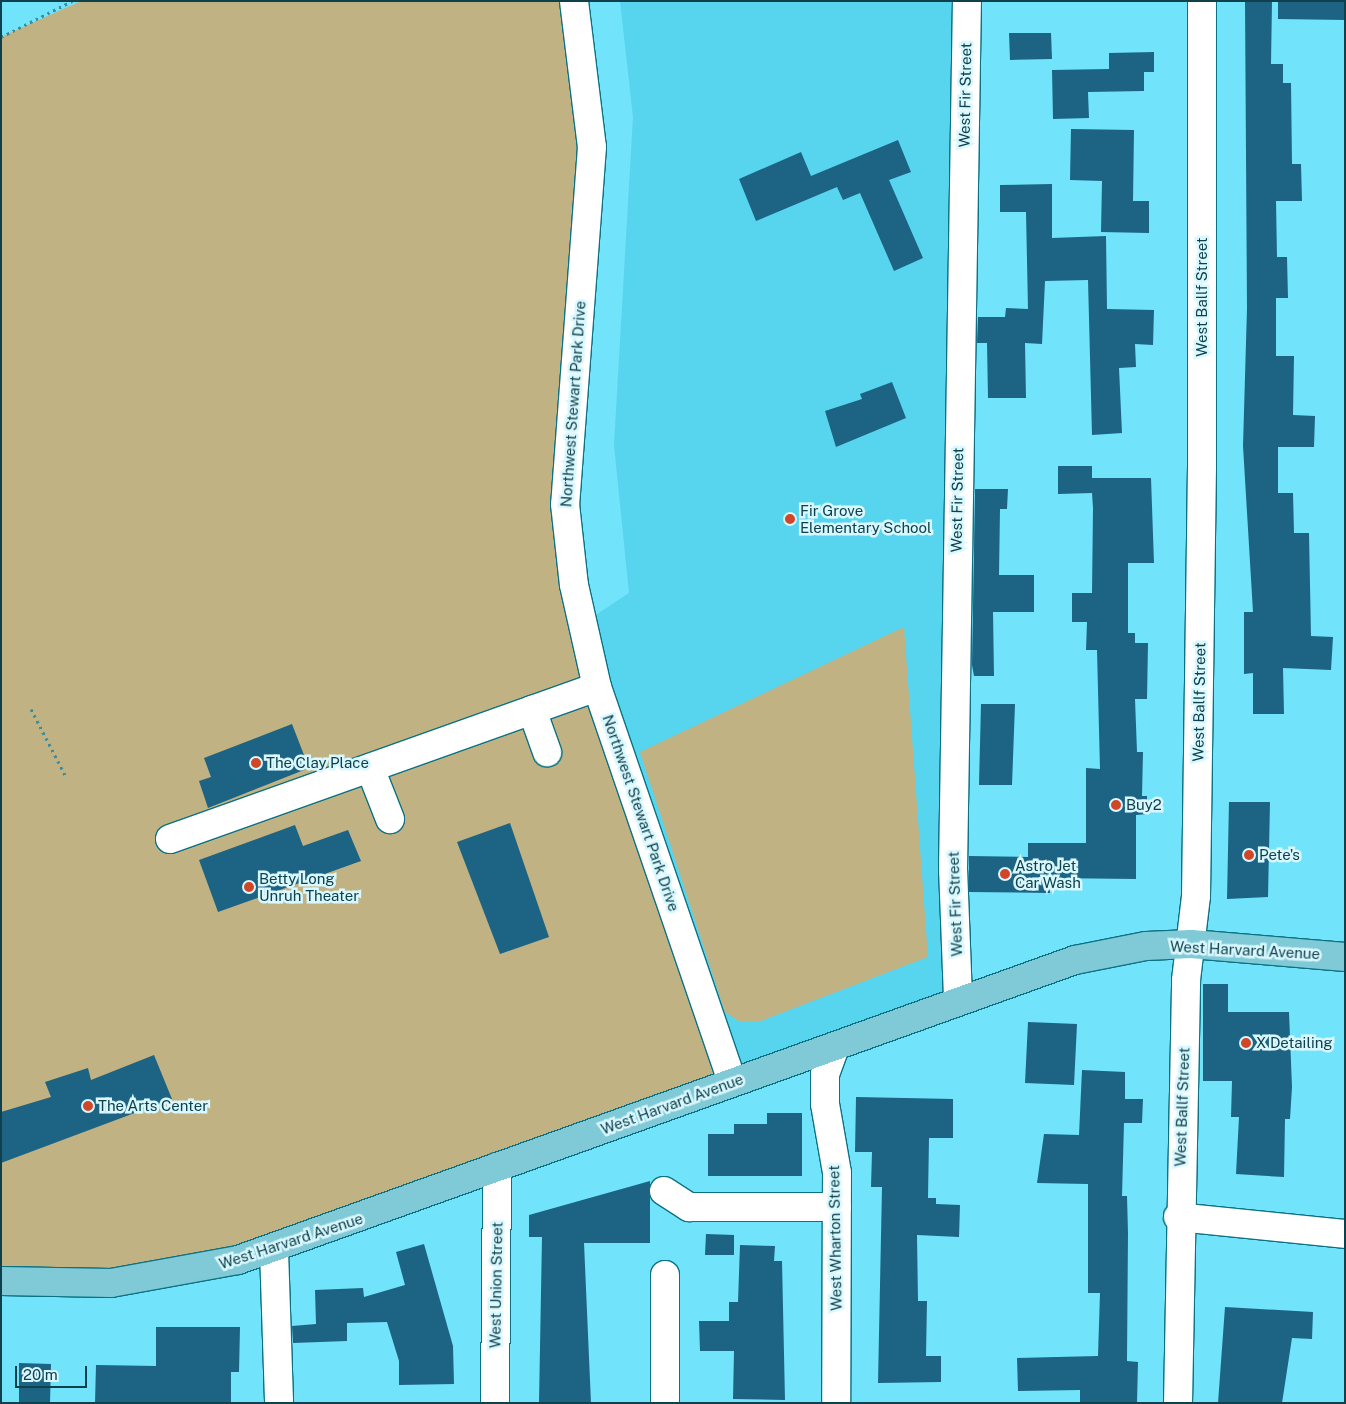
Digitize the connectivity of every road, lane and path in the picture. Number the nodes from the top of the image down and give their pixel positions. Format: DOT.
graph roads {
  1 [pos="72,1"];
  2 [pos="574,1"];
  3 [pos="967,1"];
  4 [pos="1202,1"];
  5 [pos="1,37"];
  6 [pos="596,687"];
  7 [pos="31,708"];
  8 [pos="532,710"];
  9 [pos="547,752"];
  10 [pos="370,768"];
  11 [pos="65,775"];
  12 [pos="390,819"];
  13 [pos="170,839"];
  14 [pos="1190,944"];
  15 [pos="1345,957"];
  16 [pos="958,998"];
  17 [pos="835,1046"];
  18 [pos="732,1082"];
  19 [pos="497,1167"];
  20 [pos="664,1191"];
  21 [pos="837,1207"];
  22 [pos="1178,1216"];
  23 [pos="1345,1234"];
  24 [pos="274,1250"];
  25 [pos="665,1275"];
  26 [pos="1,1281"];
  27 [pos="279,1403"];
  28 [pos="495,1403"];
  29 [pos="665,1403"];
  30 [pos="836,1403"];
  31 [pos="1178,1403"];
  1 -- 5 [label="path"];
  2 -- 6 [label="street, Northwest Stewart Park Drive"];
  3 -- 16 [label="street, West Fir Street"];
  4 -- 14 [label="street, West Ballf Street"];
  6 -- 8 [label="street"];
  6 -- 18 [label="street, Northwest Stewart Park Drive"];
  7 -- 11 [label="path"];
  8 -- 9 [label="street"];
  8 -- 10 [label="street"];
  10 -- 12 [label="street"];
  10 -- 13 [label="street"];
  14 -- 15 [label="main road, West Harvard Avenue"];
  14 -- 16 [label="main road, West Harvard Avenue"];
  14 -- 22 [label="street, West Ballf Street"];
  16 -- 17 [label="main road, West Harvard Avenue"];
  17 -- 18 [label="main road, West Harvard Avenue"];
  17 -- 21 [label="street, West Wharton Street"];
  18 -- 19 [label="main road, West Harvard Avenue"];
  19 -- 24 [label="main road, West Harvard Avenue"];
  19 -- 28 [label="street, West Union Street"];
  20 -- 21 [label="street"];
  21 -- 30 [label="street, West Wharton Street"];
  22 -- 23 [label="street"];
  22 -- 31 [label="street, West Ballf Street"];
  24 -- 26 [label="main road, West Harvard Avenue"];
  24 -- 27 [label="street"];
  25 -- 29 [label="street"];
}
